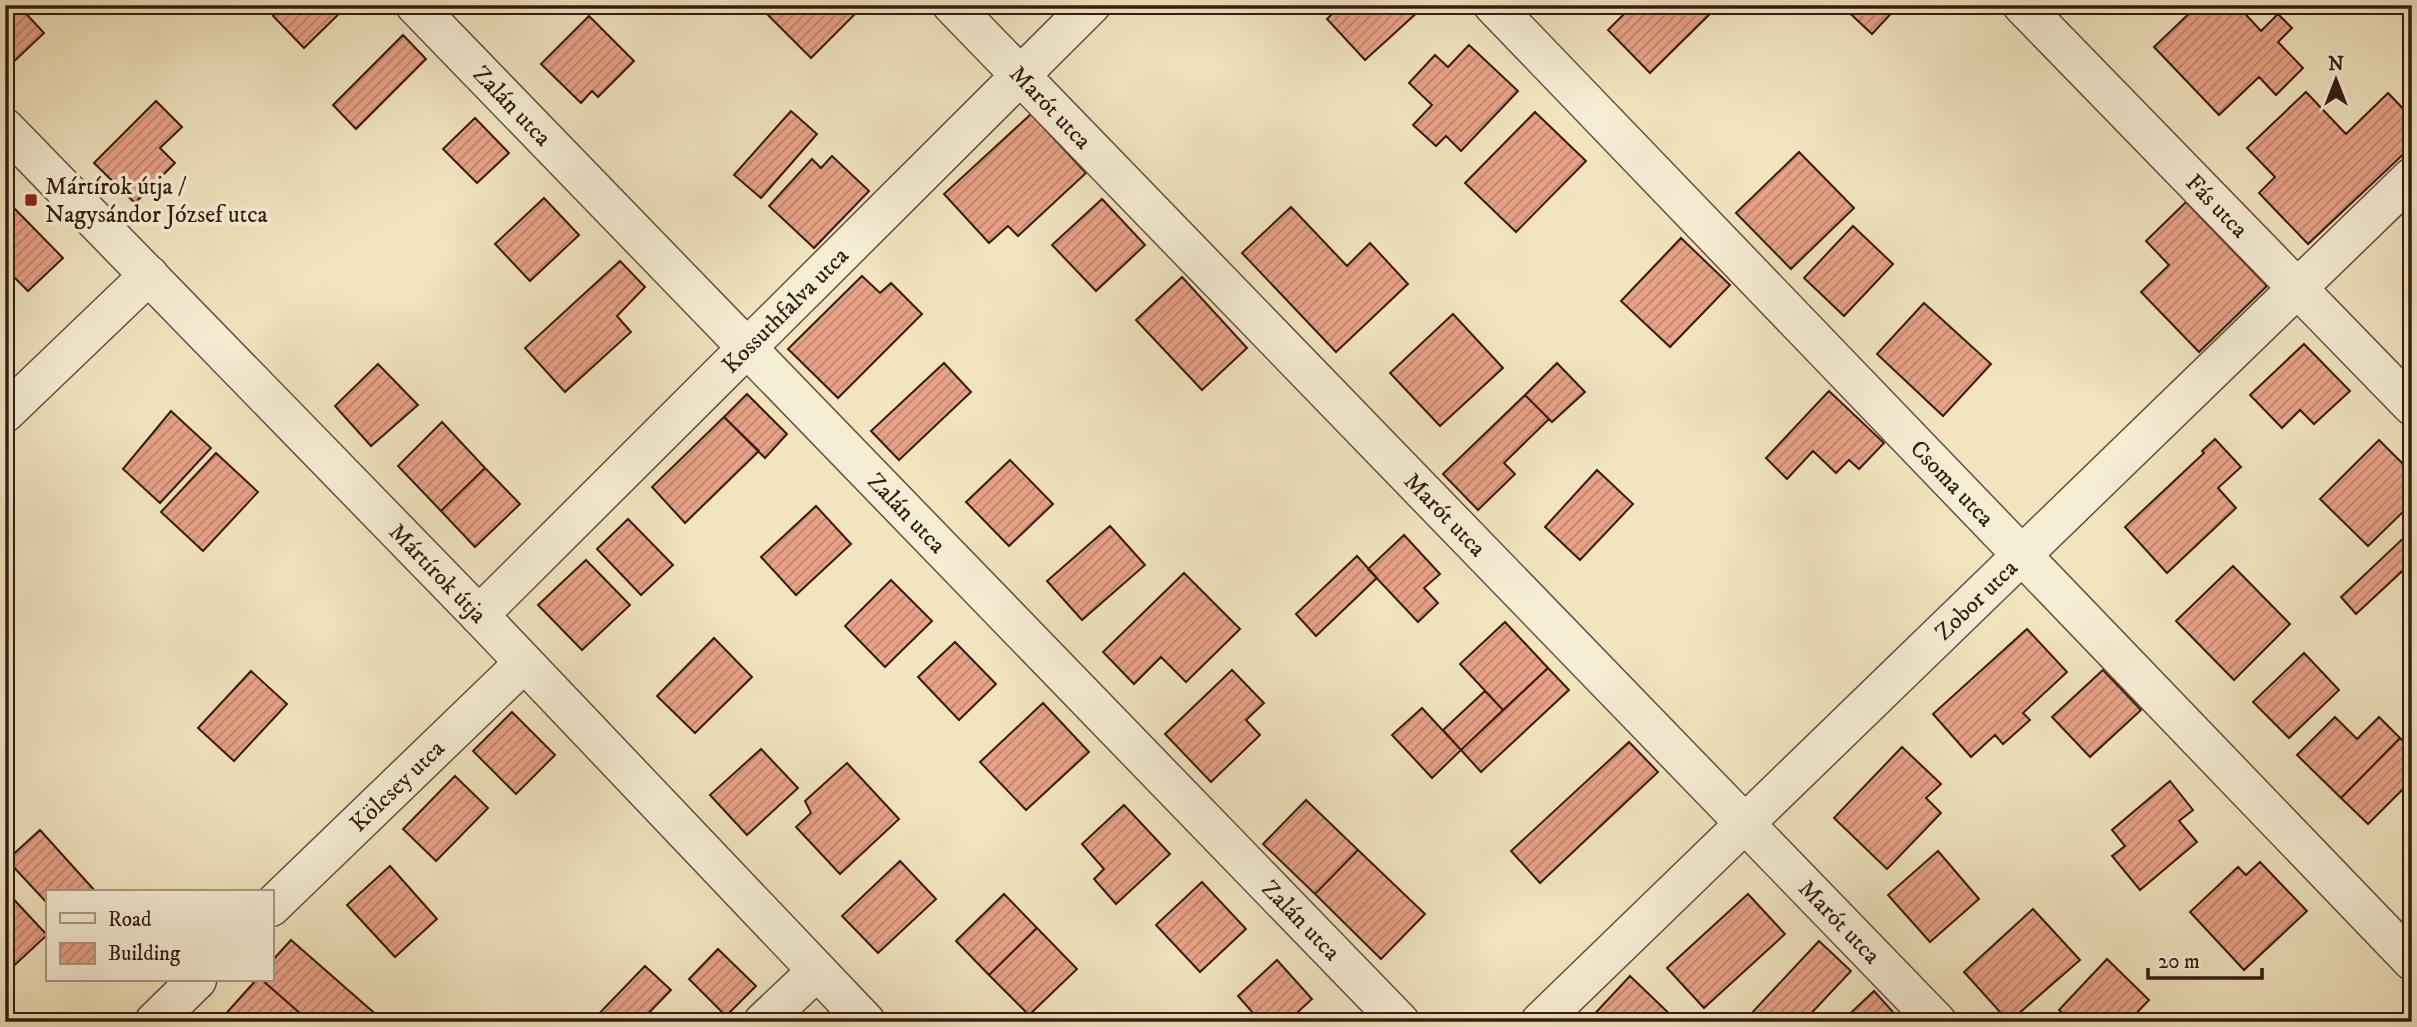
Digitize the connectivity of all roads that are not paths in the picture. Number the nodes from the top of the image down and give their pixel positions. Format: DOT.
graph roads {
  1 [pos="415,5"];
  2 [pos="953,5"];
  3 [pos="1091,5"];
  4 [pos="1493,5"];
  5 [pos="2022,5"];
  6 [pos="1019,76"];
  7 [pos="5,128"];
  8 [pos="2412,177"];
  9 [pos="149,275"];
  10 [pos="2299,288"];
  11 [pos="748,347"];
  12 [pos="2412,405"];
  13 [pos="5,413"];
  14 [pos="2023,555"];
  15 [pos="479,615"];
  16 [pos="524,663"];
  17 [pos="1746,821"];
  18 [pos="273,905"];
  19 [pos="2412,961"];
  20 [pos="817,971"];
  21 [pos="195,982"];
  22 [pos="153,1022"];
  23 [pos="763,1022"];
  24 [pos="866,1022"];
  25 [pos="1400,1022"];
  26 [pos="1540,1022"];
  27 [pos="1937,1022"];
  1 -- 11 [label="street, Zalán utca"];
  2 -- 6 [label="street, Marót utca"];
  3 -- 6 [label="street, Kossuthfalva utca"];
  4 -- 14 [label="street, Csoma utca"];
  5 -- 10 [label="street, Fás utca"];
  6 -- 11 [label="street, Kossuthfalva utca"];
  6 -- 17 [label="street, Marót utca"];
  7 -- 9 [label="street, Mártírok útja"];
  8 -- 10 [label="street, Zobor utca"];
  9 -- 13 [label="street"];
  9 -- 15 [label="street, Mártírok útja"];
  10 -- 12 [label="street, Fás utca"];
  10 -- 14 [label="street, Zobor utca"];
  11 -- 15 [label="street, Kossuthfalva utca"];
  11 -- 25 [label="street, Zalán utca"];
  14 -- 17 [label="street, Zobor utca"];
  14 -- 19 [label="street, Csoma utca"];
  15 -- 16 [label="street, Mártírok útja"];
  16 -- 18 [label="street, Kölcsey utca"];
  16 -- 20 [label="street, Mártírok útja"];
  17 -- 26 [label="street, Zobor utca"];
  17 -- 27 [label="street, Marót utca"];
  20 -- 23 [label="street"];
  20 -- 24 [label="street, Mártírok útja"];
  21 -- 22 [label="street"];
}
